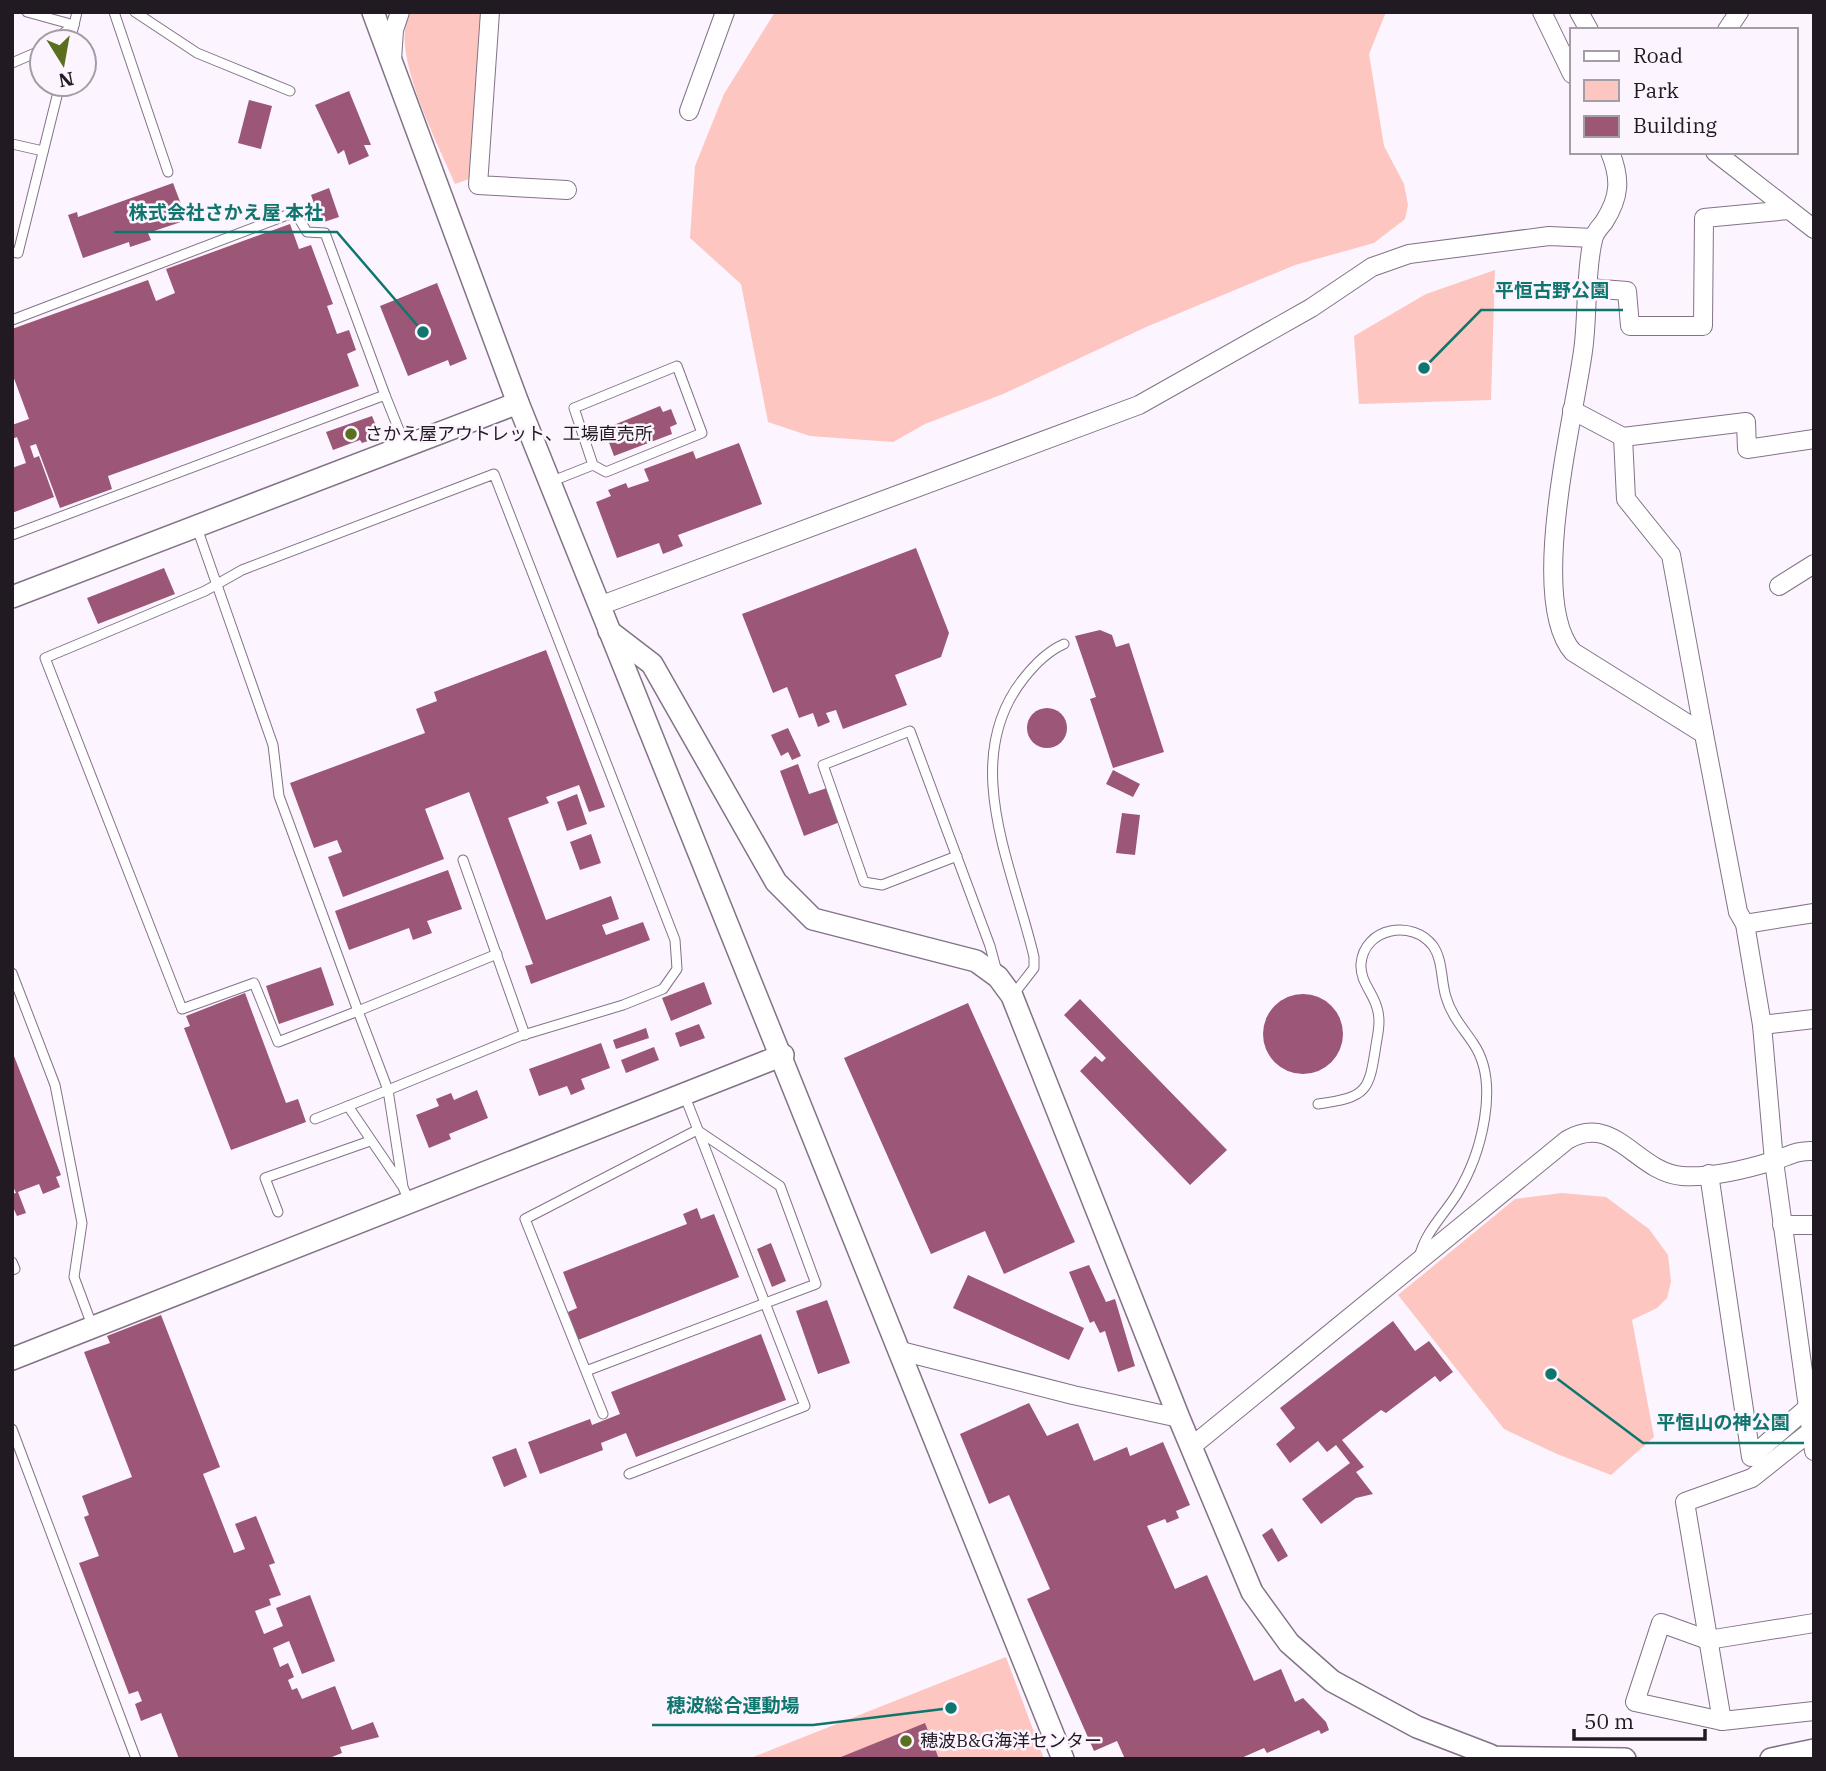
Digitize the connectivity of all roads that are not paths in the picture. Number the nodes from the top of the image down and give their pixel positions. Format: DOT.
graph roads {
  1 [pos="27,12"];
  2 [pos="77,12"];
  3 [pos="114,12"];
  4 [pos="135,12"];
  5 [pos="373,12"];
  6 [pos="400,12"];
  7 [pos="490,12"];
  8 [pos="725,12"];
  9 [pos="1542,12"];
  10 [pos="1579,12"];
  11 [pos="1739,12"];
  12 [pos="74,25"];
  13 [pos="70,28"];
  14 [pos="73,28"];
  15 [pos="1588,28"];
  16 [pos="1728,28"];
  17 [pos="392,65"];
  18 [pos="1570,70"];
  19 [pos="290,91"];
  20 [pos="56,98"];
  21 [pos="689,111"];
  22 [pos="12,144"];
  23 [pos="43,151"];
  24 [pos="1611,154"];
  25 [pos="1718,154"];
  26 [pos="168,172"];
  27 [pos="567,190"];
  28 [pos="1789,209"];
  29 [pos="1814,229"];
  30 [pos="1593,238"];
  31 [pos="12,252"];
  32 [pos="1589,288"];
  33 [pos="12,320"];
  34 [pos="385,395"];
  35 [pos="518,402"];
  36 [pos="1572,410"];
  37 [pos="1623,437"];
  38 [pos="1814,439"];
  39 [pos="405,445"];
  40 [pos="593,464"];
  41 [pos="550,482"];
  42 [pos="196,525"];
  43 [pos="12,535"];
  44 [pos="1814,564"];
  45 [pos="217,584"];
  46 [pos="1779,586"];
  47 [pos="12,597"];
  48 [pos="599,606"];
  49 [pos="609,631"];
  50 [pos="1065,644"];
  51 [pos="1704,734"];
  52 [pos="957,856"];
  53 [pos="463,860"];
  54 [pos="1814,913"];
  55 [pos="1745,924"];
  56 [pos="497,954"];
  57 [pos="12,973"];
  58 [pos="998,977"];
  59 [pos="1012,996"];
  60 [pos="358,1011"];
  61 [pos="1814,1019"];
  62 [pos="1762,1025"];
  63 [pos="525,1035"];
  64 [pos="783,1055"];
  65 [pos="387,1090"];
  66 [pos="684,1094"];
  67 [pos="1318,1104"];
  68 [pos="348,1106"];
  69 [pos="315,1118"];
  70 [pos="697,1130"];
  71 [pos="370,1141"];
  72 [pos="1814,1151"];
  73 [pos="1774,1161"];
  74 [pos="1709,1174"];
  75 [pos="407,1195"];
  76 [pos="278,1212"];
  77 [pos="1782,1225"];
  78 [pos="1814,1225"];
  79 [pos="1419,1259"];
  80 [pos="12,1262"];
  81 [pos="12,1270"];
  82 [pos="765,1303"];
  83 [pos="93,1328"];
  84 [pos="901,1351"];
  85 [pos="12,1359"];
  86 [pos="586,1371"];
  87 [pos="1810,1408"];
  88 [pos="603,1414"];
  89 [pos="1179,1418"];
  90 [pos="12,1429"];
  91 [pos="1811,1431"];
  92 [pos="1191,1447"];
  93 [pos="1814,1451"];
  94 [pos="629,1474"];
  95 [pos="1814,1623"];
  96 [pos="1708,1640"];
  97 [pos="1814,1711"];
  98 [pos="1722,1721"];
  99 [pos="1814,1750"];
  100 [pos="1480,1757"];
  101 [pos="1522,1757"];
  102 [pos="136,1759"];
  103 [pos="1063,1759"];
  104 [pos="1625,1759"];
  105 [pos="1772,1759"];
  1 -- 12 [label="lane"];
  2 -- 12 [label="lane"];
  3 -- 26 [label="lane"];
  4 -- 19 [label="lane"];
  5 -- 17 [label="street"];
  6 -- 17 [label="street"];
  7 -- 27 [label="street"];
  8 -- 21 [label="street"];
  9 -- 18 [label="street"];
  10 -- 15 [label="street"];
  11 -- 16 [label="street"];
  12 -- 13 [label="lane"];
  12 -- 14 [label="lane"];
  17 -- 35 [label="street"];
  20 -- 23 [label="lane"];
  22 -- 23 [label="lane"];
  23 -- 31 [label="lane"];
  24 -- 30 [label="street"];
  25 -- 28 [label="street"];
  28 -- 29 [label="street"];
  28 -- 32 [label="street"];
  30 -- 32 [label="street"];
  30 -- 48 [label="street"];
  32 -- 36 [label="street"];
  33 -- 34 [label="lane"];
  34 -- 39 [label="lane"];
  34 -- 43 [label="lane"];
  35 -- 39 [label="street"];
  35 -- 41 [label="street"];
  36 -- 37 [label="street"];
  36 -- 51 [label="street"];
  37 -- 38 [label="street"];
  37 -- 51 [label="street"];
  39 -- 42 [label="street"];
  40 -- 40 [label="lane"];
  40 -- 41 [label="lane"];
  41 -- 48 [label="street"];
  42 -- 45 [label="lane"];
  42 -- 47 [label="street"];
  44 -- 46 [label="street"];
  45 -- 60 [label="lane"];
  45 -- 60 [label="lane"];
  45 -- 63 [label="lane"];
  48 -- 49 [label="street"];
  49 -- 58 [label="street"];
  49 -- 64 [label="street"];
  50 -- 59 [label="lane"];
  51 -- 55 [label="street"];
  52 -- 52 [label="lane"];
  52 -- 58 [label="lane"];
  53 -- 56 [label="lane"];
  54 -- 55 [label="street"];
  55 -- 62 [label="street"];
  56 -- 60 [label="lane"];
  56 -- 63 [label="lane"];
  57 -- 83 [label="lane"];
  58 -- 59 [label="street"];
  59 -- 89 [label="street"];
  60 -- 65 [label="lane"];
  61 -- 62 [label="street"];
  62 -- 73 [label="street"];
  63 -- 65 [label="lane"];
  64 -- 66 [label="street"];
  64 -- 84 [label="street"];
  65 -- 68 [label="lane"];
  65 -- 75 [label="lane"];
  66 -- 70 [label="lane"];
  66 -- 75 [label="street"];
  67 -- 79 [label="lane"];
  68 -- 69 [label="lane"];
  68 -- 71 [label="lane"];
  70 -- 82 [label="lane"];
  70 -- 82 [label="lane"];
  70 -- 86 [label="lane"];
  71 -- 75 [label="lane"];
  71 -- 76 [label="lane"];
  72 -- 73 [label="street"];
  73 -- 74 [label="street"];
  73 -- 77 [label="street"];
  74 -- 79 [label="street"];
  74 -- 87 [label="street"];
  75 -- 83 [label="street"];
  77 -- 78 [label="street"];
  77 -- 87 [label="street"];
  79 -- 92 [label="street"];
  80 -- 81 [label="lane"];
  82 -- 86 [label="lane"];
  82 -- 94 [label="lane"];
  83 -- 85 [label="street"];
  84 -- 89 [label="street"];
  84 -- 103 [label="street"];
  86 -- 88 [label="lane"];
  87 -- 91 [label="street"];
  89 -- 92 [label="street"];
  90 -- 102 [label="lane"];
  91 -- 93 [label="street"];
  91 -- 96 [label="street"];
  92 -- 100 [label="street"];
  95 -- 96 [label="street"];
  96 -- 98 [label="street"];
  96 -- 98 [label="street"];
  97 -- 98 [label="street"];
  99 -- 105 [label="street"];
  100 -- 101 [label="street"];
  101 -- 104 [label="street"];
}
